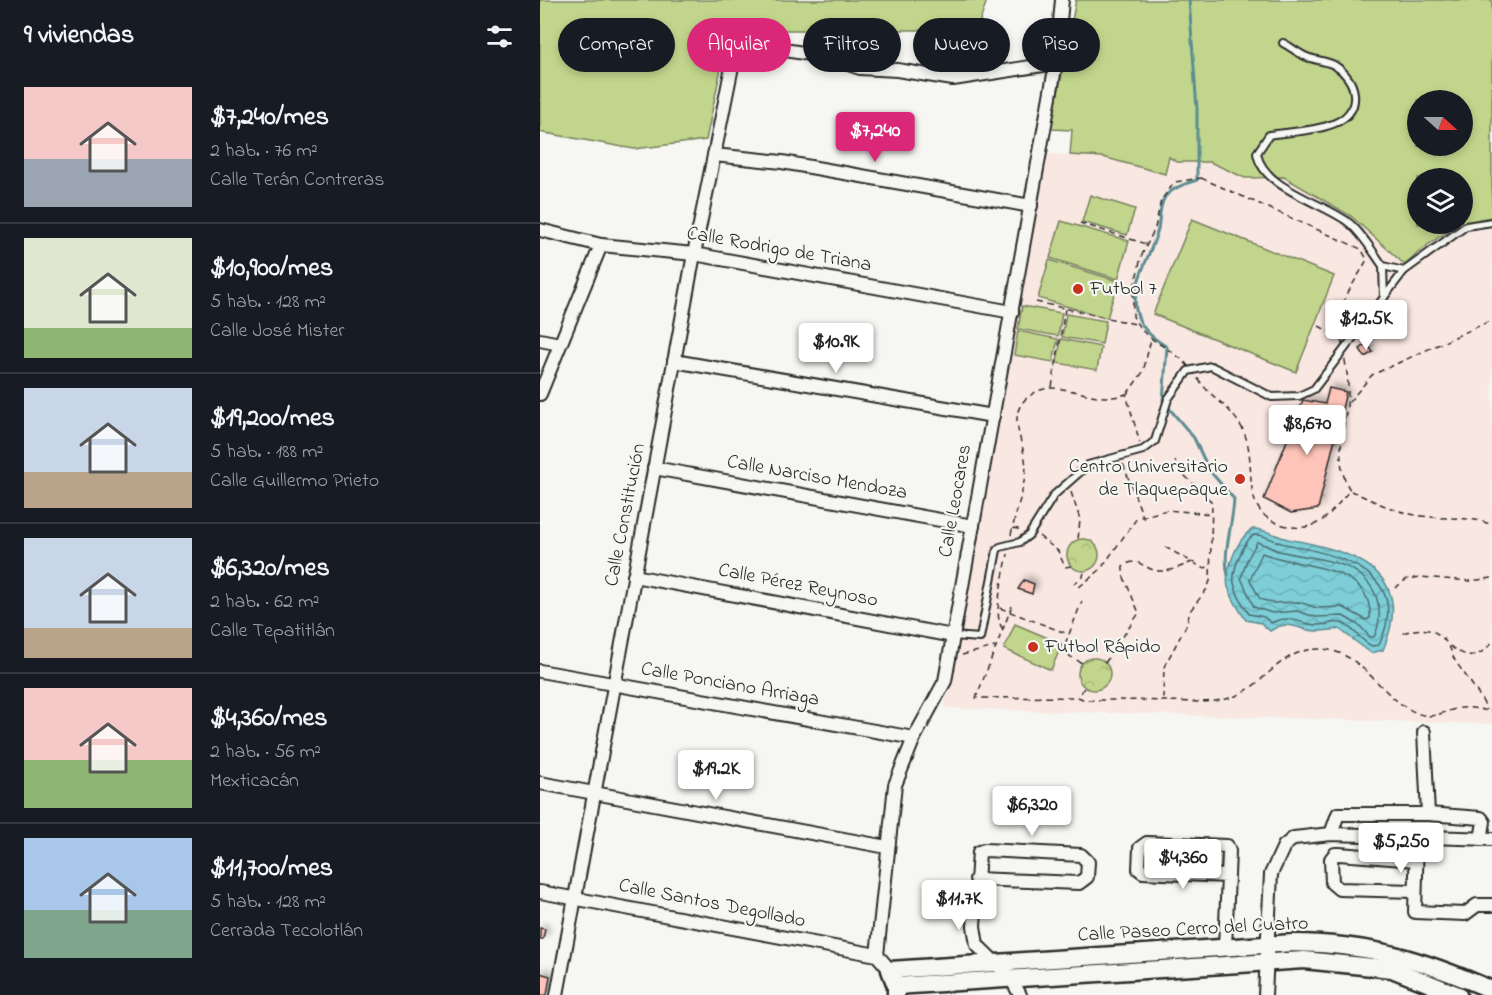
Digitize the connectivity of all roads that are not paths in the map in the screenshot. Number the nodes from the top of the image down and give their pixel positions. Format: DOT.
graph roads {
  1 [pos="1062,0"];
  2 [pos="1060,18"];
  3 [pos="1283,43"];
  4 [pos="1022,68"];
  5 [pos="1054,72"];
  6 [pos="714,154"];
  7 [pos="1031,206"];
  8 [pos="1492,222"];
  9 [pos="540,230"];
  10 [pos="601,245"];
  11 [pos="694,254"];
  12 [pos="1383,266"];
  13 [pos="1404,271"];
  14 [pos="1384,298"];
  15 [pos="1012,312"];
  16 [pos="540,340"];
  17 [pos="560,344"];
  18 [pos="674,361"];
  19 [pos="540,394"];
  20 [pos="993,416"];
  21 [pos="654,468"];
  22 [pos="973,526"];
  23 [pos="634,576"];
  24 [pos="953,636"];
  25 [pos="540,671"];
  26 [pos="614,684"];
  27 [pos="1424,732"];
  28 [pos="914,738"];
  29 [pos="540,783"];
  30 [pos="594,793"];
  31 [pos="1428,814"];
  32 [pos="1331,834"];
  33 [pos="1417,837"];
  34 [pos="1486,839"];
  35 [pos="887,847"];
  36 [pos="1416,860"];
  37 [pos="1227,876"];
  38 [pos="976,879"];
  39 [pos="1415,891"];
  40 [pos="540,892"];
  41 [pos="575,899"];
  42 [pos="1492,905"];
  43 [pos="1267,945"];
  44 [pos="1225,948"];
  45 [pos="877,955"];
  46 [pos="1267,962"];
  47 [pos="995,964"];
  48 [pos="890,970"];
  49 [pos="1011,978"];
  50 [pos="956,982"];
  51 [pos="1492,990"];
  52 [pos="896,991"];
  53 [pos="557,995"];
  54 [pos="931,995"];
  55 [pos="1020,995"];
  56 [pos="1265,995"];
  57 [pos="1458,995"];
  1 -- 2 [label="street, Calle Leocares"];
  3 -- 12 [label="lane"];
  4 -- 6 [label="street, Calle Constitución"];
  5 -- 7 [label="street, Calle Leocares"];
  6 -- 7 [label="street"];
  6 -- 11 [label="street, Calle Constitución"];
  7 -- 15 [label="street, Calle Leocares"];
  8 -- 13 [label="lane"];
  9 -- 10 [label="street, Calle Rodrigo de Triana"];
  10 -- 11 [label="street, Calle Rodrigo de Triana"];
  10 -- 17 [label="street"];
  11 -- 15 [label="street, Calle Rodrigo de Triana"];
  11 -- 18 [label="street, Calle Constitución"];
  12 -- 13 [label="lane"];
  12 -- 14 [label="lane"];
  13 -- 14 [label="lane"];
  14 -- 24 [label="lane"];
  15 -- 20 [label="street, Calle Leocares"];
  16 -- 17 [label="street"];
  17 -- 19 [label="street"];
  18 -- 20 [label="street"];
  18 -- 21 [label="street, Calle Constitución"];
  20 -- 22 [label="street, Calle Leocares"];
  21 -- 22 [label="street, Calle Narciso Mendoza"];
  21 -- 23 [label="street, Calle Constitución"];
  22 -- 24 [label="street, Calle Leocares"];
  23 -- 24 [label="street, Calle Pérez Reynoso"];
  23 -- 26 [label="street, Calle Constitución"];
  24 -- 28 [label="street, Calle Leocares"];
  25 -- 26 [label="street, Calle Ponciano Arriaga"];
  26 -- 28 [label="street, Calle Ponciano Arriaga"];
  26 -- 30 [label="street, Calle Constitución"];
  27 -- 31 [label="street"];
  28 -- 35 [label="street, Calle Leocares"];
  29 -- 30 [label="street"];
  30 -- 35 [label="street"];
  30 -- 41 [label="street, Calle Constitución"];
  31 -- 32 [label="street"];
  31 -- 34 [label="street"];
  32 -- 33 [label="street"];
  32 -- 43 [label="street"];
  33 -- 34 [label="street"];
  33 -- 36 [label="street"];
  35 -- 45 [label="street, Calle Leocares"];
  36 -- 39 [label="street"];
  36 -- 39 [label="street"];
  37 -- 37 [label="street"];
  37 -- 44 [label="street"];
  38 -- 38 [label="street"];
  38 -- 47 [label="street"];
  39 -- 42 [label="street"];
  40 -- 41 [label="street, Calle Santos Degollado"];
  41 -- 45 [label="street, Calle Santos Degollado"];
  41 -- 53 [label="street, Calle Constitución"];
  43 -- 44 [label="street, Calle Paseo Cerro del Cuatro"];
  43 -- 46 [label="street"];
  43 -- 51 [label="street, Calle Paseo Cerro del Cuatro"];
  44 -- 47 [label="street, Calle Paseo Cerro del Cuatro"];
  45 -- 48 [label="street"];
  46 -- 49 [label="street, Calle Paseo Cerro del Cuatro"];
  46 -- 56 [label="street"];
  46 -- 57 [label="street, Calle Paseo Cerro del Cuatro"];
  47 -- 48 [label="street, Calle Paseo Cerro del Cuatro"];
  47 -- 49 [label="street"];
  48 -- 52 [label="street"];
  49 -- 50 [label="street, Calle Paseo Cerro del Cuatro"];
  49 -- 55 [label="street"];
  50 -- 52 [label="street, Calle Paseo Cerro del Cuatro"];
  50 -- 54 [label="street"];
}
